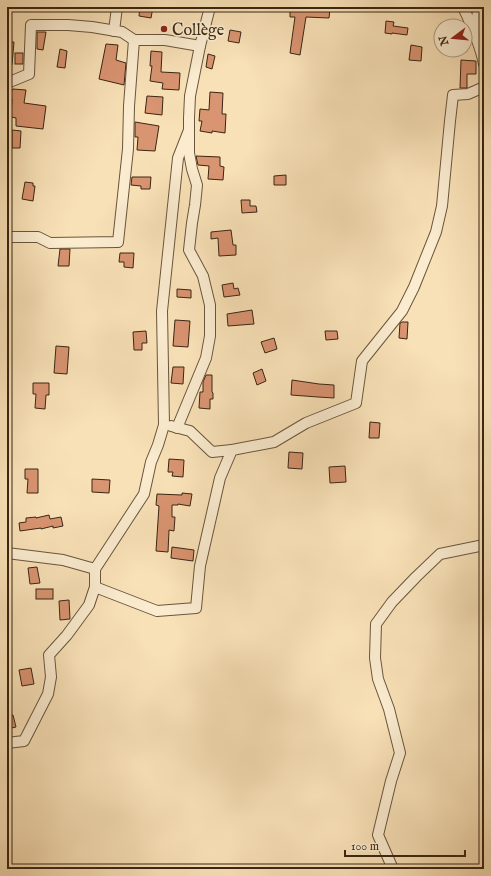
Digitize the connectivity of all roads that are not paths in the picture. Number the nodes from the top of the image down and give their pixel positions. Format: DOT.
graph roads {
  1 [pos="117,7"];
  2 [pos="210,7"];
  3 [pos="463,7"];
  4 [pos="479,7"];
  5 [pos="114,31"];
  6 [pos="474,31"];
  7 [pos="134,40"];
  8 [pos="200,46"];
  9 [pos="484,64"];
  10 [pos="7,83"];
  11 [pos="484,86"];
  12 [pos="189,130"];
  13 [pos="7,237"];
  14 [pos="164,425"];
  15 [pos="177,428"];
  16 [pos="232,450"];
  17 [pos="484,545"];
  18 [pos="7,553"];
  19 [pos="96,569"];
  20 [pos="95,587"];
  21 [pos="7,743"];
  22 [pos="393,869"];
  1 -- 5 [label="street"];
  2 -- 8 [label="street"];
  3 -- 6 [label="street"];
  4 -- 6 [label="street"];
  5 -- 7 [label="street"];
  5 -- 10 [label="street"];
  6 -- 9 [label="street"];
  7 -- 8 [label="street"];
  7 -- 13 [label="street"];
  8 -- 12 [label="street"];
  11 -- 16 [label="street"];
  12 -- 14 [label="street"];
  12 -- 15 [label="street"];
  14 -- 15 [label="street"];
  14 -- 19 [label="street"];
  15 -- 16 [label="street"];
  16 -- 20 [label="street"];
  17 -- 22 [label="street"];
  18 -- 19 [label="street"];
  19 -- 20 [label="street"];
  20 -- 21 [label="street"];
}
